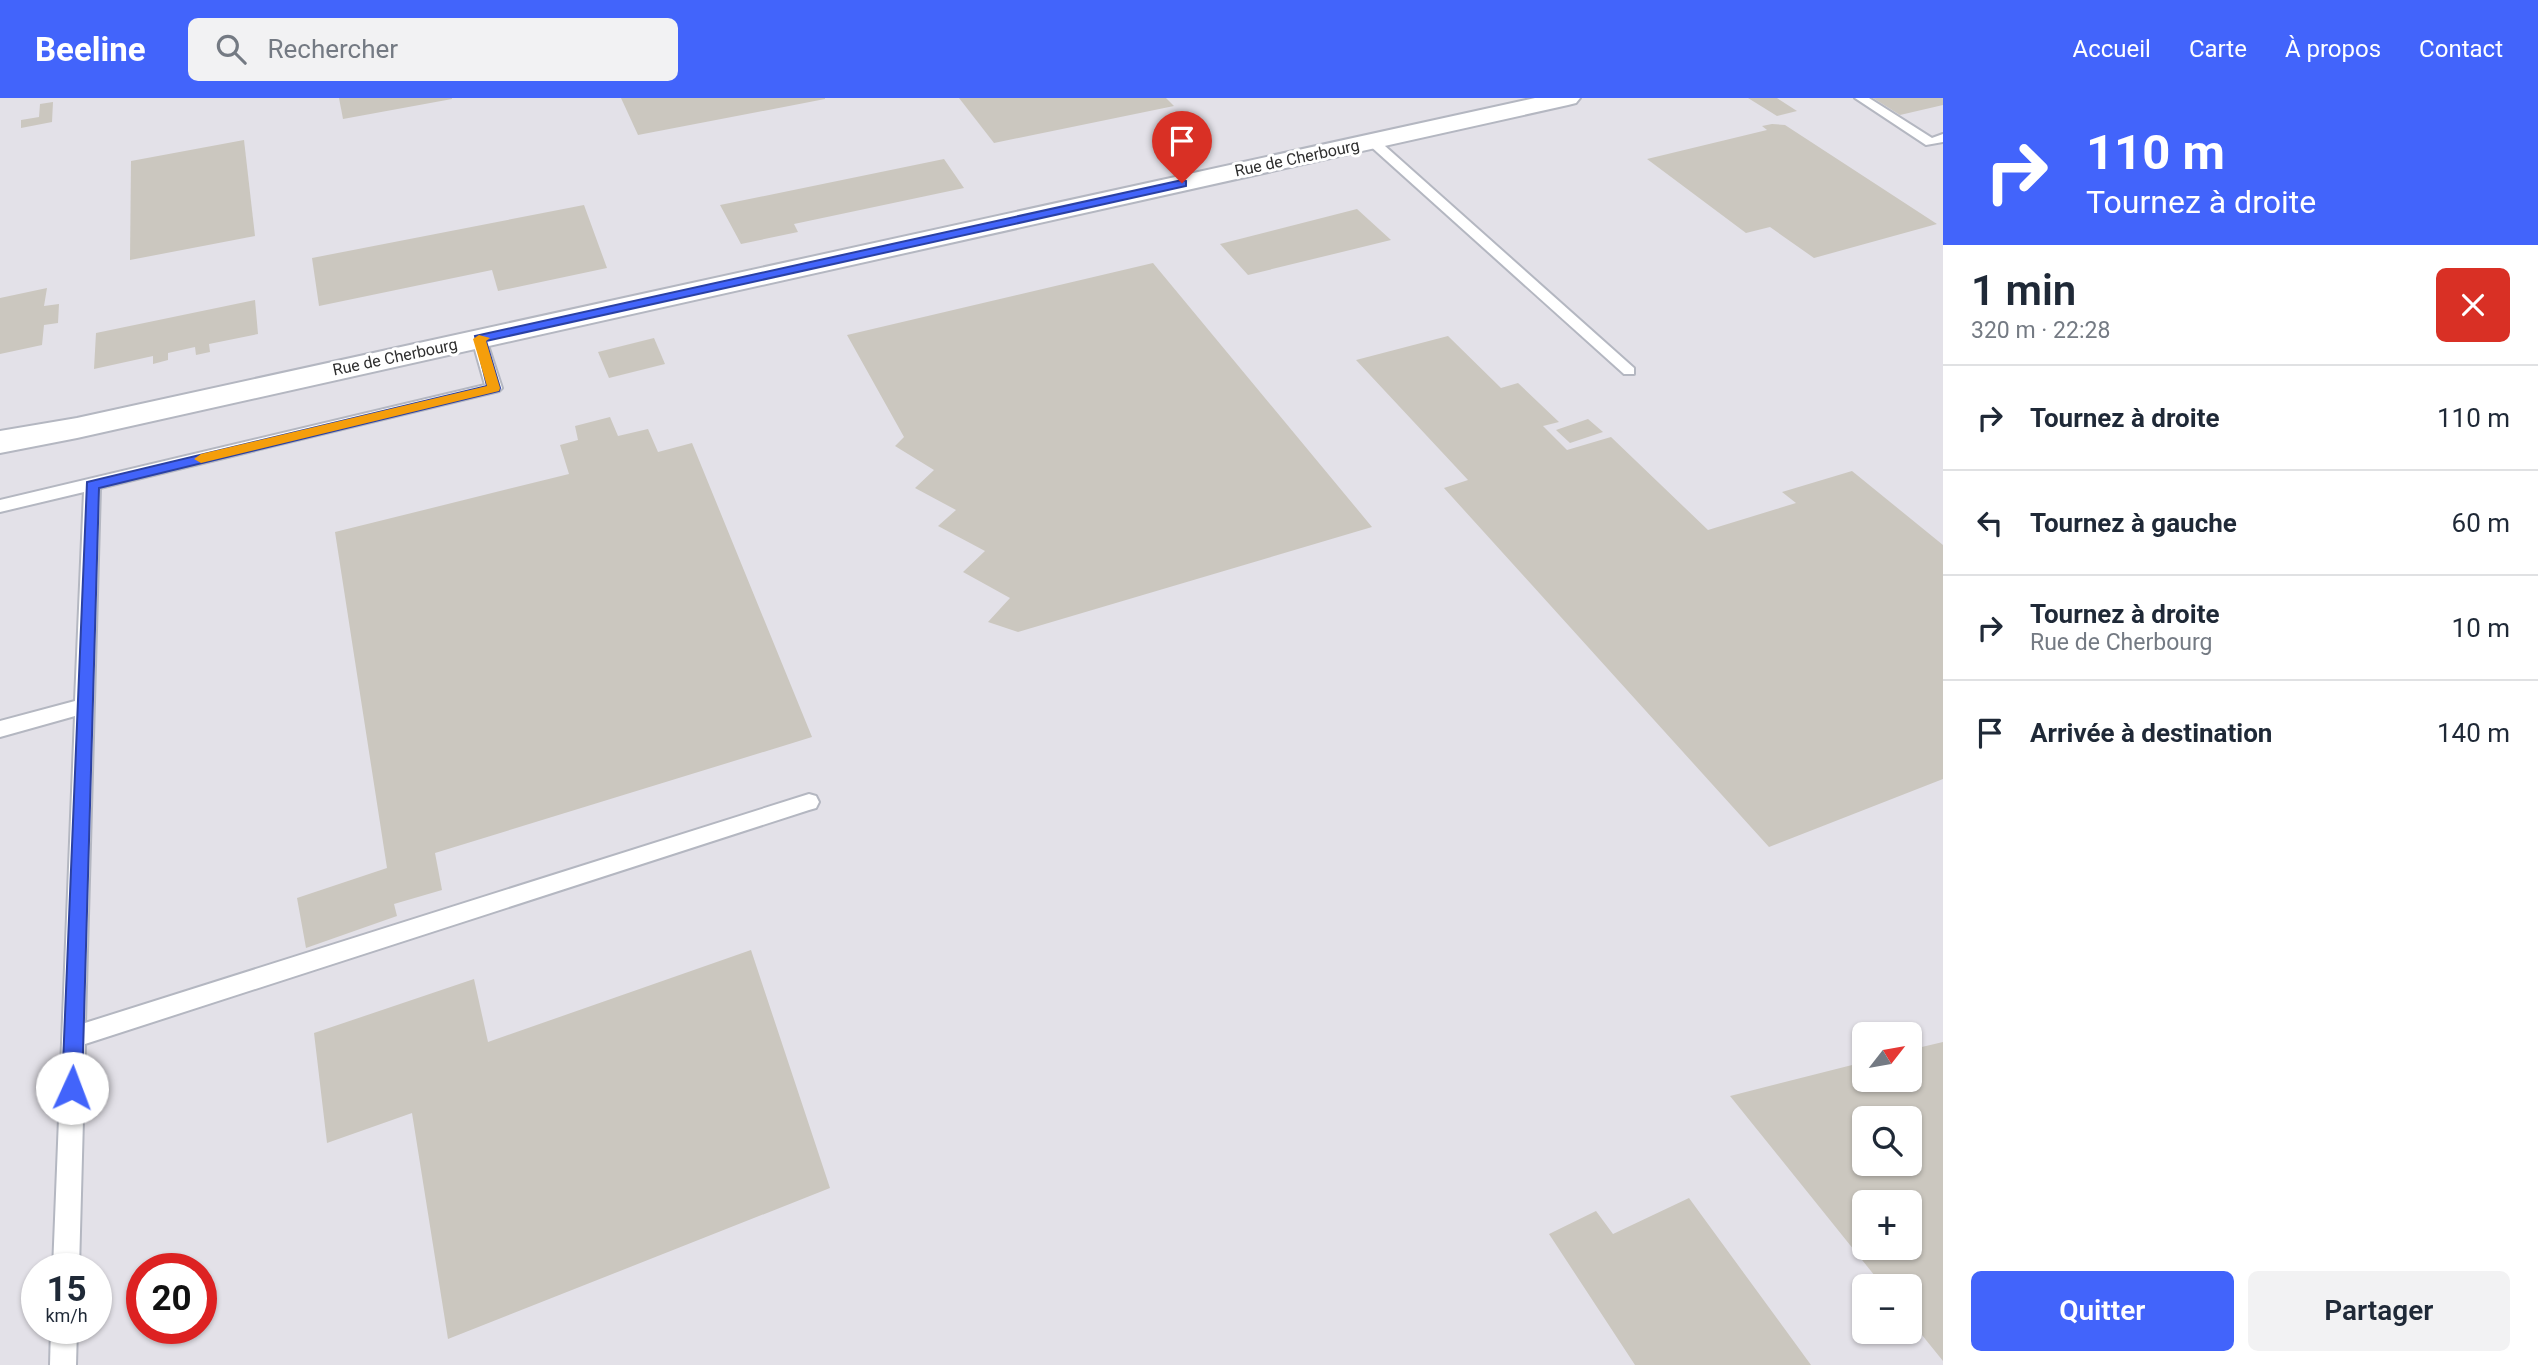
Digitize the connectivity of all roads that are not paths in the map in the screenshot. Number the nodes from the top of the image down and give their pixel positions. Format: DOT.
graph roads {
  1 [pos="1568,98"];
  2 [pos="1861,98"];
  3 [pos="1943,138"];
  4 [pos="1372,141"];
  5 [pos="479,339"];
  6 [pos="1629,371"];
  7 [pos="0,442"];
  8 [pos="92,485"];
  9 [pos="0,506"];
  10 [pos="85,706"];
  11 [pos="0,729"];
  12 [pos="809,802"];
  13 [pos="74,1037"];
  14 [pos="67,1253"];
  15 [pos="64,1344"];
  16 [pos="63,1365"];
  1 -- 4 [label="street, Rue de Cherbourg"];
  2 -- 3 [label="lane"];
  4 -- 5 [label="street, Rue de Cherbourg"];
  4 -- 6 [label="lane"];
  5 -- 7 [label="street, Rue de Cherbourg"];
  5 -- 8 [label="lane"];
  8 -- 9 [label="lane"];
  8 -- 10 [label="lane"];
  10 -- 11 [label="lane"];
  10 -- 13 [label="lane"];
  12 -- 13 [label="lane"];
  13 -- 14 [label="lane"];
  15 -- 16 [label="lane"];
}
